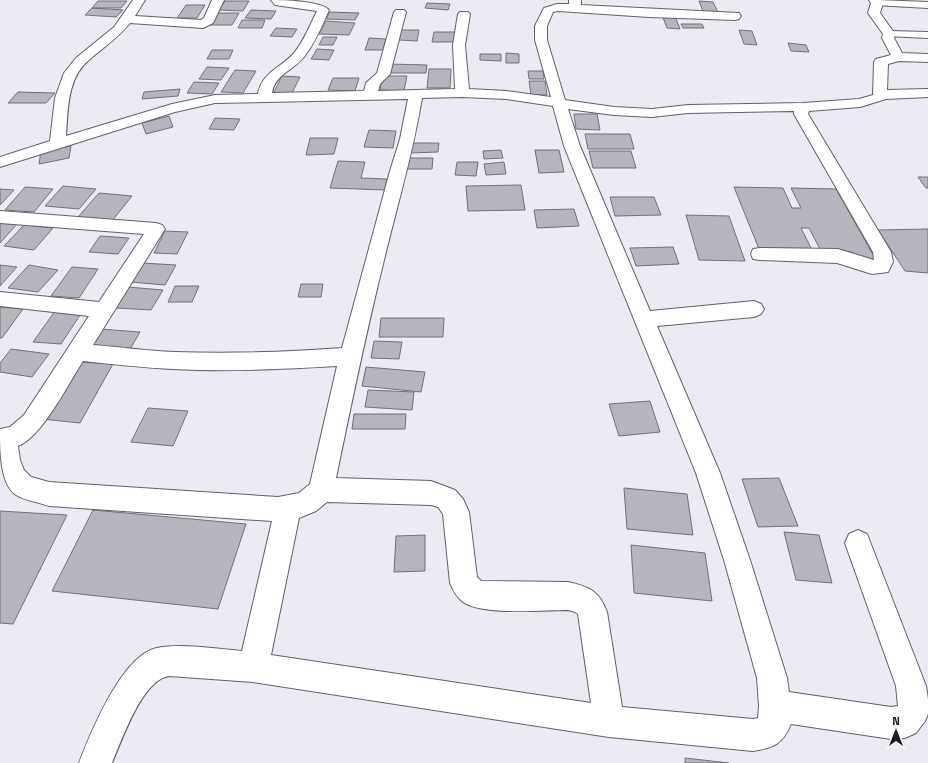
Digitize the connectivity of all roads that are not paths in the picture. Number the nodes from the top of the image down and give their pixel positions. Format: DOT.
graph roads {
  1 [pos="139,0"];
  2 [pos="218,0"];
  3 [pos="277,0"];
  4 [pos="876,2"];
  5 [pos="575,4"];
  6 [pos="928,5"];
  7 [pos="400,12"];
  8 [pos="464,14"];
  9 [pos="735,16"];
  10 [pos="126,19"];
  11 [pos="889,34"];
  12 [pos="928,35"];
  13 [pos="898,57"];
  14 [pos="928,58"];
  15 [pos="462,93"];
  16 [pos="928,93"];
  17 [pos="370,94"];
  18 [pos="416,94"];
  19 [pos="880,94"];
  20 [pos="264,97"];
  21 [pos="558,102"];
  22 [pos="803,107"];
  23 [pos="57,144"];
  24 [pos="0,162"];
  25 [pos="0,217"];
  26 [pos="760,254"];
  27 [pos="0,300"];
  28 [pos="754,309"];
  29 [pos="104,310"];
  30 [pos="644,319"];
  31 [pos="77,352"];
  32 [pos="350,356"];
  33 [pos="3,440"];
  34 [pos="322,490"];
  35 [pos="288,508"];
  36 [pos="858,543"];
  37 [pos="253,667"];
  38 [pos="775,706"];
  39 [pos="609,721"];
  40 [pos="95,763"];
  1 -- 10 [label="street"];
  2 -- 10 [label="street"];
  3 -- 20 [label="street"];
  4 -- 6 [label="lane"];
  4 -- 11 [label="street"];
  5 -- 9 [label="street"];
  5 -- 21 [label="street"];
  7 -- 17 [label="street"];
  8 -- 15 [label="street"];
  10 -- 23 [label="street"];
  11 -- 12 [label="lane"];
  11 -- 13 [label="street"];
  13 -- 14 [label="street"];
  13 -- 19 [label="street"];
  15 -- 18 [label="street"];
  15 -- 21 [label="street"];
  16 -- 19 [label="street"];
  17 -- 18 [label="street"];
  17 -- 20 [label="street"];
  18 -- 32 [label="street"];
  19 -- 22 [label="street"];
  20 -- 23 [label="street"];
  21 -- 22 [label="street"];
  21 -- 30 [label="street"];
  22 -- 26 [label="street"];
  23 -- 24 [label="street"];
  25 -- 29 [label="street"];
  27 -- 29 [label="street"];
  28 -- 30 [label="street"];
  29 -- 31 [label="street"];
  30 -- 38 [label="street"];
  31 -- 32 [label="street"];
  31 -- 33 [label="street"];
  32 -- 34 [label="street"];
  33 -- 35 [label="street"];
  34 -- 35 [label="street"];
  34 -- 39 [label="street"];
  35 -- 37 [label="street"];
  36 -- 38 [label="street"];
  37 -- 39 [label="street"];
  37 -- 40 [label="street"];
  38 -- 39 [label="street"];
}
